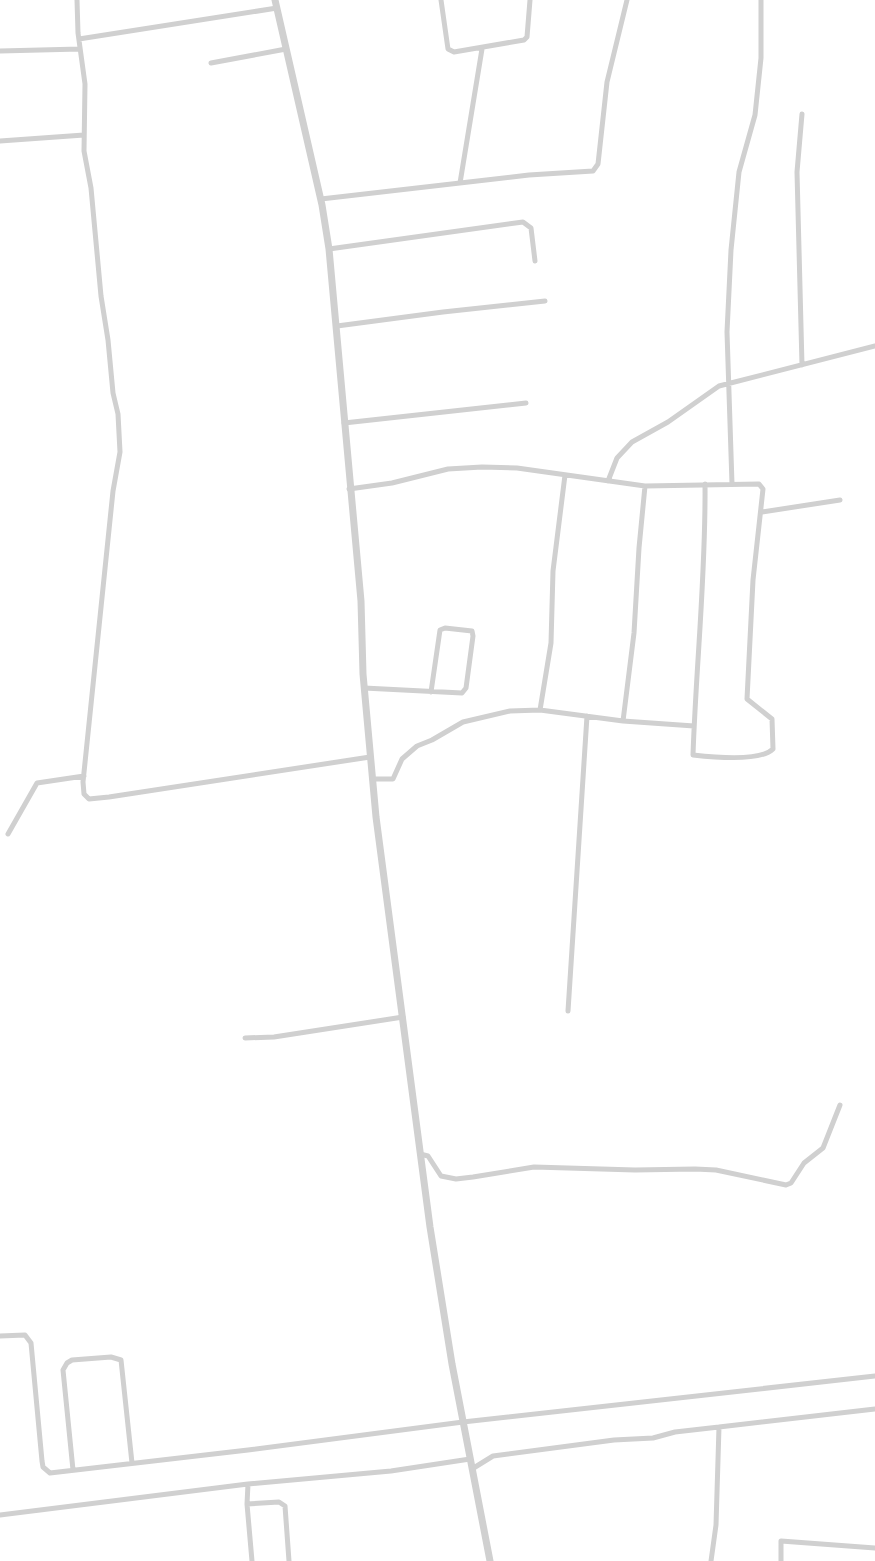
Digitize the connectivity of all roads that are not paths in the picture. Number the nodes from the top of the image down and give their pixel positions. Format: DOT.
graph roads {
  1 [pos="76,0"];
  2 [pos="441,0"];
  3 [pos="530,0"];
  4 [pos="627,0"];
  5 [pos="761,0"];
  6 [pos="276,4"];
  7 [pos="79,39"];
  8 [pos="80,49"];
  9 [pos="286,49"];
  10 [pos="482,49"];
  11 [pos="0,51"];
  12 [pos="212,63"];
  13 [pos="802,114"];
  14 [pos="84,135"];
  15 [pos="0,141"];
  16 [pos="460,183"];
  17 [pos="321,200"];
  18 [pos="330,249"];
  19 [pos="535,261"];
  20 [pos="545,301"];
  21 [pos="337,326"];
  22 [pos="875,346"];
  23 [pos="802,365"];
  24 [pos="730,382"];
  25 [pos="526,403"];
  26 [pos="344,424"];
  27 [pos="565,475"];
  28 [pos="608,481"];
  29 [pos="705,484"];
  30 [pos="732,484"];
  31 [pos="645,486"];
  32 [pos="349,489"];
  33 [pos="840,500"];
  34 [pos="762,512"];
  35 [pos="364,688"];
  36 [pos="431,692"];
  37 [pos="540,710"];
  38 [pos="587,716"];
  39 [pos="623,721"];
  40 [pos="694,726"];
  41 [pos="370,757"];
  42 [pos="84,776"];
  43 [pos="372,779"];
  44 [pos="8,834"];
  45 [pos="568,1011"];
  46 [pos="403,1017"];
  47 [pos="246,1038"];
  48 [pos="839,1105"];
  49 [pos="421,1154"];
  50 [pos="0,1336"];
  51 [pos="875,1376"];
  52 [pos="875,1409"];
  53 [pos="463,1422"];
  54 [pos="719,1427"];
  55 [pos="470,1460"];
  56 [pos="132,1463"];
  57 [pos="472,1469"];
  58 [pos="73,1470"];
  59 [pos="248,1484"];
  60 [pos="247,1504"];
  61 [pos="0,1515"];
  62 [pos="875,1548"];
  63 [pos="252,1561"];
  64 [pos="289,1561"];
  65 [pos="490,1561"];
  66 [pos="711,1561"];
  67 [pos="781,1561"];
  1 -- 7 [label="street"];
  2 -- 10 [label="street"];
  3 -- 10 [label="street"];
  4 -- 16 [label="street"];
  5 -- 24 [label="street"];
  6 -- 7 [label="street"];
  6 -- 9 [label="street"];
  7 -- 8 [label="street"];
  8 -- 11 [label="street"];
  8 -- 14 [label="street"];
  9 -- 12 [label="street"];
  9 -- 17 [label="street"];
  10 -- 16 [label="street"];
  13 -- 23 [label="street"];
  14 -- 15 [label="street"];
  14 -- 42 [label="street"];
  16 -- 17 [label="street"];
  17 -- 18 [label="street"];
  18 -- 19 [label="street"];
  18 -- 21 [label="street"];
  20 -- 21 [label="street"];
  21 -- 26 [label="street"];
  22 -- 23 [label="street"];
  23 -- 24 [label="street"];
  24 -- 28 [label="street"];
  24 -- 30 [label="street"];
  25 -- 26 [label="street"];
  26 -- 32 [label="street"];
  27 -- 28 [label="street"];
  27 -- 32 [label="street"];
  27 -- 37 [label="street"];
  28 -- 31 [label="street"];
  29 -- 30 [label="street"];
  29 -- 31 [label="street"];
  29 -- 40 [label="street"];
  30 -- 34 [label="street"];
  31 -- 39 [label="street"];
  32 -- 35 [label="street"];
  33 -- 34 [label="street"];
  34 -- 40 [label="street"];
  35 -- 36 [label="street"];
  35 -- 41 [label="street"];
  36 -- 36 [label="street"];
  37 -- 38 [label="street"];
  37 -- 43 [label="street"];
  38 -- 39 [label="street"];
  38 -- 45 [label="street"];
  39 -- 40 [label="street"];
  41 -- 42 [label="street"];
  41 -- 43 [label="street"];
  42 -- 44 [label="street"];
  43 -- 46 [label="street"];
  46 -- 47 [label="street"];
  46 -- 49 [label="street"];
  48 -- 49 [label="street"];
  49 -- 53 [label="street"];
  50 -- 58 [label="street"];
  51 -- 53 [label="street"];
  52 -- 54 [label="street"];
  53 -- 55 [label="street"];
  53 -- 56 [label="street"];
  54 -- 57 [label="street"];
  54 -- 66 [label="street"];
  55 -- 57 [label="street"];
  55 -- 59 [label="street"];
  56 -- 58 [label="street"];
  56 -- 58 [label="street"];
  57 -- 65 [label="street"];
  59 -- 60 [label="street"];
  59 -- 61 [label="street"];
  60 -- 63 [label="street"];
  60 -- 64 [label="street"];
  62 -- 67 [label="street"];
}
